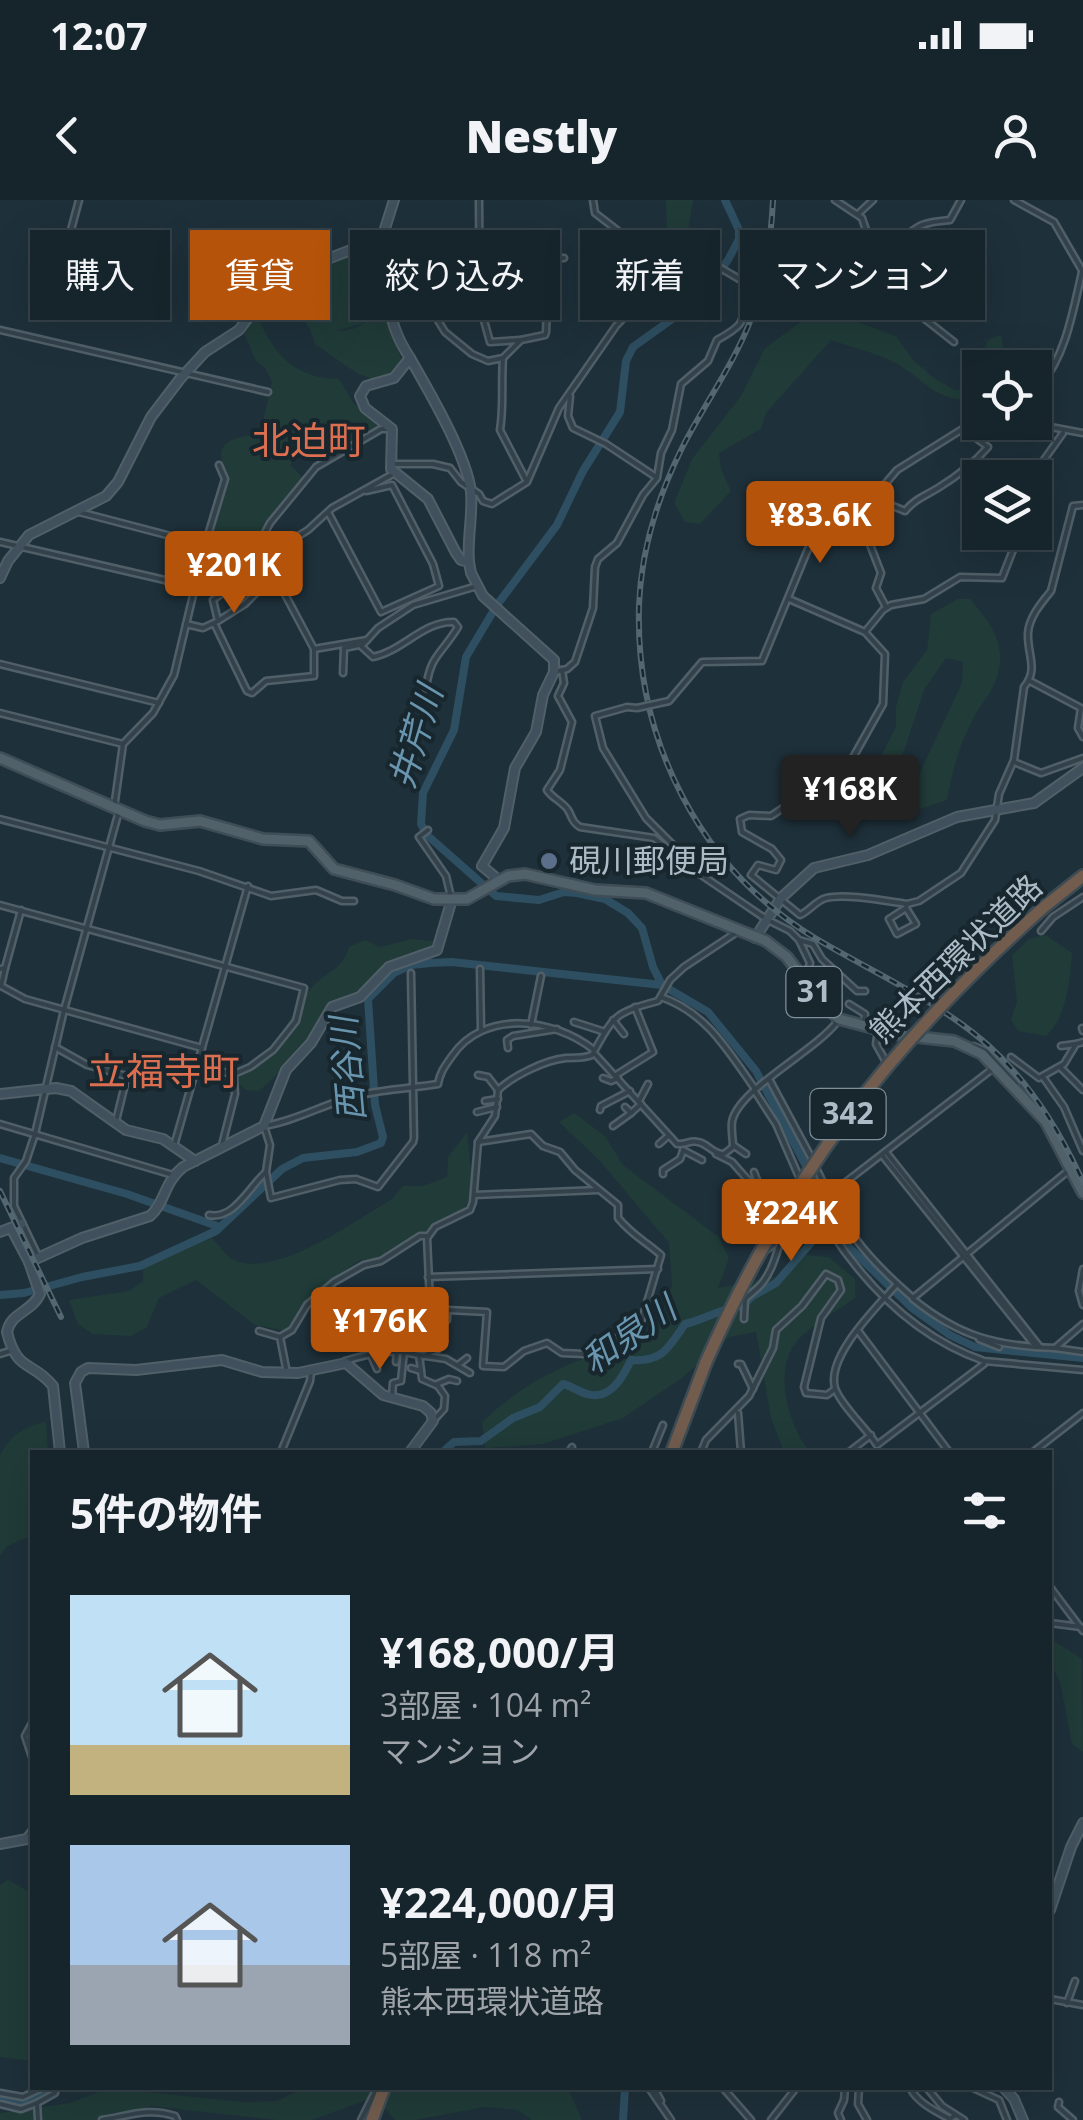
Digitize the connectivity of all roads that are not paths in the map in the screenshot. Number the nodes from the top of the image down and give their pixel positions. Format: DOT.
graph roads {
  1 [pos="79,200"];
  2 [pos="394,200"];
  3 [pos="479,200"];
  4 [pos="593,200"];
  5 [pos="835,200"];
  6 [pos="873,200"];
  7 [pos="961,200"];
  8 [pos="1014,200"];
  9 [pos="858,214"];
  10 [pos="71,230"];
  11 [pos="385,230"];
  12 [pos="479,230"];
  13 [pos="617,230"];
  14 [pos="864,230"];
  15 [pos="915,230"];
  16 [pos="350,250"];
  17 [pos="560,258"];
  18 [pos="564,258"];
  19 [pos="1082,272"];
  20 [pos="392,320"];
  21 [pos="438,320"];
  22 [pos="484,320"];
  23 [pos="545,320"];
  24 [pos="620,320"];
  25 [pos="740,320"];
  26 [pos="926,320"];
  27 [pos="0,330"];
  28 [pos="521,340"];
  29 [pos="954,342"];
  30 [pos="410,358"];
  31 [pos="503,358"];
  32 [pos="1052,368"];
  33 [pos="187,371"];
  34 [pos="268,392"];
  35 [pos="571,392"];
  36 [pos="392,429"];
  37 [pos="1052,429"];
  38 [pos="962,430"];
  39 [pos="1064,432"];
  40 [pos="1083,434"];
  41 [pos="979,440"];
  42 [pos="1044,460"];
  43 [pos="389,464"];
  44 [pos="219,465"];
  45 [pos="394,474"];
  46 [pos="656,478"];
  47 [pos="527,482"];
  48 [pos="470,490"];
  49 [pos="366,491"];
  50 [pos="874,497"];
  51 [pos="1083,505"];
  52 [pos="875,508"];
  53 [pos="79,512"];
  54 [pos="328,512"];
  55 [pos="0,542"];
  56 [pos="205,545"];
  57 [pos="19,546"];
  58 [pos="1013,550"];
  59 [pos="469,562"];
  60 [pos="271,568"];
  61 [pos="0,578"];
  62 [pos="477,586"];
  63 [pos="195,587"];
  64 [pos="789,599"];
  65 [pos="886,607"];
  66 [pos="216,622"];
  67 [pos="186,624"];
  68 [pos="865,632"];
  69 [pos="367,640"];
  70 [pos="314,650"];
  71 [pos="0,664"];
  72 [pos="558,671"];
  73 [pos="343,673"];
  74 [pos="1030,681"];
  75 [pos="426,689"];
  76 [pos="1083,700"];
  77 [pos="159,703"];
  78 [pos="1081,708"];
  79 [pos="0,713"];
  80 [pos="1083,737"];
  81 [pos="124,744"];
  82 [pos="0,758"];
  83 [pos="1083,758"];
  84 [pos="1014,762"];
  85 [pos="1083,768"];
  86 [pos="996,808"];
  87 [pos="116,810"];
  88 [pos="0,820"];
  89 [pos="428,830"];
  90 [pos="107,849"];
  91 [pos="702,874"];
  92 [pos="1083,876"];
  93 [pos="248,886"];
  94 [pos="492,886"];
  95 [pos="1083,897"];
  96 [pos="781,898"];
  97 [pos="452,899"];
  98 [pos="354,900"];
  99 [pos="0,905"];
  100 [pos="907,906"];
  101 [pos="21,910"];
  102 [pos="766,919"];
  103 [pos="86,928"];
  104 [pos="1041,931"];
  105 [pos="737,932"];
  106 [pos="755,938"];
  107 [pos="799,940"];
  108 [pos="224,966"];
  109 [pos="1,968"];
  110 [pos="480,969"];
  111 [pos="410,973"];
  112 [pos="541,976"];
  113 [pos="804,978"];
  114 [pos="864,991"];
  115 [pos="663,995"];
  116 [pos="827,1003"];
  117 [pos="849,1004"];
  118 [pos="635,1007"];
  119 [pos="64,1010"];
  120 [pos="839,1019"];
  121 [pos="612,1020"];
  122 [pos="574,1022"];
  123 [pos="865,1023"];
  124 [pos="531,1026"];
  125 [pos="557,1029"];
  126 [pos="481,1030"];
  127 [pos="878,1030"];
  128 [pos="605,1032"];
  129 [pos="624,1034"];
  130 [pos="936,1039"];
  131 [pos="1083,1042"];
  132 [pos="911,1044"];
  133 [pos="1076,1044"];
  134 [pos="968,1046"];
  135 [pos="1060,1046"];
  136 [pos="55,1047"];
  137 [pos="202,1048"];
  138 [pos="508,1048"];
  139 [pos="662,1048"];
  140 [pos="594,1052"];
  141 [pos="654,1052"];
  142 [pos="606,1055"];
  143 [pos="1011,1057"];
  144 [pos="603,1062"];
  145 [pos="889,1065"];
  146 [pos="198,1067"];
  147 [pos="995,1067"];
  148 [pos="1060,1068"];
  149 [pos="234,1074"];
  150 [pos="478,1075"];
  151 [pos="617,1076"];
  152 [pos="1043,1076"];
  153 [pos="603,1078"];
  154 [pos="769,1080"];
  155 [pos="648,1084"];
  156 [pos="1015,1087"];
  157 [pos="413,1088"];
  158 [pos="46,1089"];
  159 [pos="755,1089"];
  160 [pos="498,1090"];
  161 [pos="1083,1090"];
  162 [pos="630,1091"];
  163 [pos="0,1094"];
  164 [pos="498,1099"];
  165 [pos="485,1101"];
  166 [pos="649,1102"];
  167 [pos="641,1104"];
  168 [pos="497,1107"];
  169 [pos="625,1108"];
  170 [pos="600,1110"];
  171 [pos="477,1112"];
  172 [pos="629,1115"];
  173 [pos="0,1124"];
  174 [pos="116,1124"];
  175 [pos="658,1124"];
  176 [pos="630,1125"];
  177 [pos="264,1126"];
  178 [pos="613,1126"];
  179 [pos="653,1128"];
  180 [pos="35,1134"];
  181 [pos="668,1136"];
  182 [pos="478,1142"];
  183 [pos="659,1144"];
  184 [pos="222,1145"];
  185 [pos="733,1145"];
  186 [pos="174,1146"];
  187 [pos="683,1148"];
  188 [pos="1083,1151"];
  189 [pos="884,1153"];
  190 [pos="716,1154"];
  191 [pos="746,1154"];
  192 [pos="822,1159"];
  193 [pos="702,1160"];
  194 [pos="195,1161"];
  195 [pos="1072,1168"];
  196 [pos="266,1172"];
  197 [pos="754,1172"];
  198 [pos="664,1174"];
  199 [pos="173,1175"];
  200 [pos="799,1177"];
  201 [pos="764,1179"];
  202 [pos="804,1185"];
  203 [pos="752,1187"];
  204 [pos="763,1188"];
  205 [pos="599,1190"];
  206 [pos="1083,1193"];
  207 [pos="474,1195"];
  208 [pos="829,1195"];
  209 [pos="810,1196"];
  210 [pos="789,1206"];
  211 [pos="752,1209"];
  212 [pos="209,1215"];
  213 [pos="788,1219"];
  214 [pos="21,1224"];
  215 [pos="11,1228"];
  216 [pos="0,1232"];
  217 [pos="428,1236"];
  218 [pos="764,1251"];
  219 [pos="964,1254"];
  220 [pos="38,1256"];
  221 [pos="29,1262"];
  222 [pos="1083,1268"];
  223 [pos="658,1269"];
  224 [pos="428,1277"];
  225 [pos="896,1284"];
  226 [pos="886,1297"];
  227 [pos="913,1298"];
  228 [pos="880,1305"];
  229 [pos="1083,1305"];
  230 [pos="428,1309"];
  231 [pos="887,1310"];
  232 [pos="447,1311"];
  233 [pos="744,1319"];
  234 [pos="442,1324"];
  235 [pos="1083,1324"];
  236 [pos="259,1331"];
  237 [pos="859,1332"];
  238 [pos="280,1337"];
  239 [pos="980,1339"];
  240 [pos="772,1347"];
  241 [pos="780,1347"];
  242 [pos="999,1347"];
  243 [pos="1038,1347"];
  244 [pos="1055,1348"];
  245 [pos="438,1349"];
  246 [pos="13,1350"];
  247 [pos="397,1351"];
  248 [pos="404,1351"];
  249 [pos="1083,1352"];
  250 [pos="370,1353"];
  251 [pos="0,1354"];
  252 [pos="422,1355"];
  253 [pos="467,1358"];
  254 [pos="396,1362"];
  255 [pos="706,1362"];
  256 [pos="986,1362"];
  257 [pos="340,1363"];
  258 [pos="738,1364"];
  259 [pos="458,1366"];
  260 [pos="411,1368"];
  261 [pos="377,1369"];
  262 [pos="1083,1370"];
  263 [pos="311,1371"];
  264 [pos="421,1371"];
  265 [pos="287,1373"];
  266 [pos="470,1373"];
  267 [pos="457,1380"];
  268 [pos="432,1384"];
  269 [pos="835,1389"];
  270 [pos="753,1390"];
  271 [pos="392,1399"];
  272 [pos="740,1408"];
  273 [pos="919,1413"];
  274 [pos="1083,1413"];
  275 [pos="432,1421"];
  276 [pos="663,1425"];
  277 [pos="871,1435"];
  278 [pos="60,1450"];
  279 [pos="84,1450"];
  280 [pos="283,1450"];
  281 [pos="411,1450"];
  282 [pos="653,1450"];
  283 [pos="671,1450"];
  284 [pos="681,1450"];
  285 [pos="702,1450"];
  286 [pos="741,1450"];
  287 [pos="852,1450"];
  288 [pos="947,1450"];
  289 [pos="1036,1450"];
  290 [pos="1052,1589"];
  291 [pos="1052,1623"];
  292 [pos="1082,1629"];
  293 [pos="30,1726"];
  294 [pos="30,1750"];
  295 [pos="1083,1823"];
  296 [pos="30,1835"];
  297 [pos="0,1844"];
  298 [pos="1052,1904"];
  299 [pos="1075,1980"];
  300 [pos="1052,1999"];
  301 [pos="1067,2003"];
  302 [pos="1083,2005"];
  303 [pos="38,2090"];
  304 [pos="55,2090"];
  305 [pos="379,2090"];
  306 [pos="380,2090"];
  307 [pos="653,2090"];
  308 [pos="724,2090"];
  309 [pos="794,2090"];
  310 [pos="846,2090"];
  311 [pos="859,2090"];
  312 [pos="911,2090"];
  313 [pos="929,2090"];
  314 [pos="977,2090"];
  315 [pos="1006,2090"];
  316 [pos="0,2093"];
  317 [pos="37,2102"];
  318 [pos="1059,2102"];
  319 [pos="0,2104"];
  320 [pos="954,2116"];
  321 [pos="670,2119"];
  322 [pos="38,2120"];
  323 [pos="102,2120"];
  324 [pos="178,2120"];
  325 [pos="360,2120"];
  326 [pos="372,2120"];
  327 [pos="751,2120"];
  328 [pos="771,2120"];
  329 [pos="841,2120"];
  330 [pos="868,2120"];
  331 [pos="964,2120"];
  332 [pos="1008,2120"];
  333 [pos="1023,2120"];
  334 [pos="1073,2120"];
  1 -- 10 [label="street"];
  2 -- 11 [label="street"];
  3 -- 12 [label="street"];
  4 -- 13 [label="street"];
  5 -- 9 [label="street"];
  6 -- 9 [label="street"];
  7 -- 15 [label="street"];
  8 -- 19 [label="street"];
  9 -- 14 [label="street"];
  16 -- 33 [label="street"];
  17 -- 18 [label="street"];
  19 -- 32 [label="street"];
  20 -- 30 [label="street"];
  21 -- 31 [label="street"];
  22 -- 28 [label="street"];
  23 -- 28 [label="street"];
  24 -- 35 [label="street"];
  25 -- 46 [label="street"];
  26 -- 29 [label="street"];
  27 -- 33 [label="street"];
  28 -- 31 [label="street"];
  30 -- 36 [label="street"];
  30 -- 48 [label="street"];
  31 -- 47 [label="street"];
  33 -- 34 [label="street"];
  33 -- 53 [label="street"];
  35 -- 46 [label="street"];
  35 -- 47 [label="street"];
  36 -- 43 [label="street"];
  36 -- 66 [label="street"];
  37 -- 39 [label="street"];
  38 -- 50 [label="street"];
  39 -- 40 [label="street"];
  39 -- 42 [label="street"];
  41 -- 52 [label="street"];
  43 -- 45 [label="street"];
  43 -- 48 [label="street"];
  44 -- 56 [label="street"];
  45 -- 49 [label="street"];
  45 -- 59 [label="street"];
  46 -- 72 [label="street"];
  47 -- 48 [label="street"];
  48 -- 59 [label="street"];
  49 -- 54 [label="street"];
  49 -- 54 [label="street"];
  50 -- 52 [label="street"];
  50 -- 64 [label="street"];
  51 -- 74 [label="street"];
  52 -- 65 [label="street"];
  53 -- 56 [label="street"];
  53 -- 57 [label="street"];
  54 -- 60 [label="street"];
  55 -- 57 [label="street"];
  56 -- 63 [label="street"];
  57 -- 61 [label="street"];
  57 -- 63 [label="street"];
  58 -- 65 [label="street"];
  59 -- 62 [label="street"];
  60 -- 66 [label="street"];
  60 -- 70 [label="street"];
  62 -- 69 [label="street"];
  62 -- 72 [label="street"];
  63 -- 67 [label="street"];
  64 -- 68 [label="street"];
  64 -- 91 [label="street, bridge"];
  65 -- 68 [label="street"];
  66 -- 67 [label="street"];
  66 -- 70 [label="street"];
  67 -- 77 [label="street"];
  68 -- 96 [label="street"];
  69 -- 70 [label="street"];
  69 -- 73 [label="street"];
  69 -- 75 [label="street"];
  71 -- 77 [label="street"];
  72 -- 91 [label="street"];
  72 -- 94 [label="street"];
  74 -- 78 [label="street"];
  74 -- 84 [label="street"];
  76 -- 78 [label="street"];
  77 -- 81 [label="street"];
  78 -- 80 [label="street"];
  79 -- 81 [label="street"];
  81 -- 87 [label="street"];
  82 -- 87 [label="main road, 31"];
  83 -- 84 [label="street"];
  84 -- 86 [label="street"];
  85 -- 86 [label="street"];
  86 -- 96 [label="street"];
  86 -- 100 [label="street"];
  87 -- 90 [label="street"];
  87 -- 97 [label="main road, 31"];
  88 -- 90 [label="street"];
  89 -- 97 [label="street"];
  90 -- 93 [label="street"];
  90 -- 103 [label="street"];
  91 -- 102 [label="street"];
  92 -- 255 [label="highway, 熊本西環状道路 / 342, bridge"];
  93 -- 98 [label="street"];
  93 -- 108 [label="street"];
  94 -- 97 [label="main road, 31"];
  94 -- 105 [label="main road, 31"];
  95 -- 104 [label="street"];
  96 -- 100 [label="street"];
  96 -- 102 [label="street"];
  97 -- 177 [label="street"];
  99 -- 101 [label="street"];
  100 -- 100 [label="street"];
  101 -- 103 [label="street"];
  101 -- 109 [label="street"];
  102 -- 106 [label="street"];
  102 -- 107 [label="street"];
  103 -- 108 [label="street"];
  103 -- 119 [label="street"];
  105 -- 106 [label="main road, 31"];
  105 -- 115 [label="street"];
  106 -- 113 [label="main road, 31"];
  107 -- 113 [label="street"];
  107 -- 114 [label="street"];
  108 -- 137 [label="street"];
  108 -- 149 [label="street"];
  109 -- 119 [label="street"];
  110 -- 126 [label="street"];
  111 -- 157 [label="street"];
  112 -- 124 [label="street"];
  113 -- 120 [label="main road, 31"];
  115 -- 118 [label="street"];
  115 -- 159 [label="street"];
  116 -- 123 [label="street"];
  117 -- 123 [label="street"];
  118 -- 121 [label="street"];
  118 -- 141 [label="street"];
  119 -- 136 [label="street"];
  119 -- 137 [label="street"];
  120 -- 127 [label="main road, 31"];
  120 -- 154 [label="street"];
  121 -- 128 [label="street"];
  121 -- 129 [label="street"];
  122 -- 128 [label="street"];
  123 -- 130 [label="street"];
  124 -- 125 [label="street"];
  124 -- 126 [label="street"];
  125 -- 138 [label="street"];
  125 -- 140 [label="street"];
  126 -- 157 [label="street"];
  127 -- 130 [label="main road, 31"];
  127 -- 145 [label="street"];
  128 -- 140 [label="street"];
  130 -- 134 [label="main road, 31"];
  131 -- 133 [label="street"];
  132 -- 145 [label="street"];
  133 -- 135 [label="street"];
  133 -- 148 [label="street"];
  134 -- 147 [label="main road, 31"];
  134 -- 156 [label="street"];
  136 -- 158 [label="street"];
  136 -- 174 [label="street"];
  137 -- 146 [label="street"];
  139 -- 141 [label="street"];
  140 -- 144 [label="street"];
  140 -- 160 [label="street"];
  141 -- 151 [label="street"];
  142 -- 144 [label="street"];
  143 -- 152 [label="street"];
  144 -- 151 [label="street"];
  145 -- 192 [label="street"];
  146 -- 149 [label="street"];
  146 -- 186 [label="street"];
  147 -- 156 [label="main road, 31"];
  147 -- 189 [label="street"];
  148 -- 152 [label="street"];
  148 -- 161 [label="street"];
  149 -- 184 [label="street"];
  150 -- 160 [label="street"];
  151 -- 153 [label="street"];
  151 -- 162 [label="street"];
  152 -- 188 [label="street"];
  154 -- 159 [label="street"];
  154 -- 208 [label="street"];
  155 -- 167 [label="street"];
  156 -- 195 [label="main road, 31"];
  157 -- 177 [label="street"];
  157 -- 196 [label="street"];
  158 -- 163 [label="street"];
  158 -- 174 [label="street"];
  158 -- 180 [label="street"];
  159 -- 185 [label="street"];
  159 -- 200 [label="street"];
  160 -- 164 [label="street"];
  162 -- 167 [label="street"];
  162 -- 170 [label="street"];
  164 -- 165 [label="street"];
  164 -- 168 [label="street"];
  166 -- 167 [label="street"];
  167 -- 172 [label="street"];
  167 -- 175 [label="street"];
  168 -- 171 [label="street"];
  168 -- 182 [label="street"];
  169 -- 172 [label="street"];
  172 -- 176 [label="street"];
  172 -- 178 [label="street"];
  173 -- 180 [label="street"];
  174 -- 186 [label="street"];
  175 -- 179 [label="street"];
  175 -- 181 [label="street"];
  177 -- 184 [label="street"];
  177 -- 196 [label="street"];
  180 -- 199 [label="street"];
  180 -- 214 [label="street"];
  181 -- 183 [label="street"];
  181 -- 187 [label="street"];
  182 -- 205 [label="street"];
  182 -- 207 [label="street"];
  184 -- 194 [label="street"];
  185 -- 190 [label="street"];
  185 -- 191 [label="street"];
  186 -- 194 [label="street"];
  187 -- 190 [label="street"];
  187 -- 193 [label="street"];
  187 -- 198 [label="street"];
  189 -- 208 [label="street"];
  189 -- 219 [label="street"];
  190 -- 203 [label="street"];
  194 -- 199 [label="street"];
  195 -- 206 [label="main road, 31"];
  195 -- 219 [label="street"];
  196 -- 212 [label="street"];
  197 -- 203 [label="street"];
  199 -- 220 [label="street"];
  201 -- 204 [label="street"];
  202 -- 209 [label="street"];
  203 -- 204 [label="street"];
  203 -- 211 [label="street"];
  204 -- 210 [label="street"];
  205 -- 207 [label="street"];
  205 -- 223 [label="street"];
  207 -- 217 [label="street"];
  208 -- 225 [label="street"];
  209 -- 210 [label="street"];
  209 -- 226 [label="street"];
  210 -- 213 [label="street"];
  213 -- 218 [label="street"];
  213 -- 233 [label="street"];
  214 -- 215 [label="street"];
  214 -- 220 [label="street"];
  215 -- 216 [label="street"];
  215 -- 221 [label="street"];
  217 -- 224 [label="street"];
  217 -- 238 [label="street"];
  219 -- 227 [label="street"];
  219 -- 243 [label="street"];
  220 -- 221 [label="street"];
  221 -- 246 [label="street"];
  222 -- 229 [label="street"];
  223 -- 224 [label="street"];
  223 -- 232 [label="street"];
  224 -- 230 [label="street"];
  225 -- 226 [label="street"];
  225 -- 227 [label="street"];
  226 -- 228 [label="street"];
  226 -- 256 [label="street"];
  227 -- 239 [label="street"];
  228 -- 231 [label="street"];
  228 -- 237 [label="street"];
  230 -- 232 [label="street"];
  230 -- 248 [label="street"];
  232 -- 234 [label="street"];
  235 -- 244 [label="street"];
  236 -- 238 [label="street"];
  237 -- 269 [label="street"];
  237 -- 273 [label="street"];
  238 -- 265 [label="street"];
  239 -- 242 [label="street"];
  239 -- 243 [label="street"];
  240 -- 241 [label="street"];
  240 -- 269 [label="street"];
  240 -- 270 [label="street"];
  243 -- 244 [label="street"];
  244 -- 249 [label="street"];
  245 -- 252 [label="street"];
  246 -- 251 [label="street"];
  246 -- 278 [label="street"];
  247 -- 248 [label="street"];
  247 -- 250 [label="street"];
  247 -- 254 [label="street"];
  248 -- 252 [label="street"];
  248 -- 271 [label="street"];
  250 -- 257 [label="street"];
  250 -- 261 [label="street"];
  252 -- 259 [label="street"];
  252 -- 264 [label="street"];
  253 -- 259 [label="street"];
  255 -- 283 [label="highway, 熊本西環状道路 / 342"];
  255 -- 284 [label="highway"];
  256 -- 262 [label="street"];
  256 -- 273 [label="street"];
  257 -- 263 [label="street"];
  257 -- 271 [label="street"];
  258 -- 270 [label="street"];
  259 -- 266 [label="street"];
  260 -- 264 [label="street"];
  263 -- 265 [label="street"];
  263 -- 280 [label="street"];
  264 -- 268 [label="street"];
  265 -- 279 [label="street"];
  267 -- 268 [label="street"];
  268 -- 275 [label="street"];
  269 -- 277 [label="street"];
  270 -- 272 [label="street"];
  271 -- 275 [label="street"];
  272 -- 285 [label="street"];
  272 -- 286 [label="street"];
  273 -- 277 [label="street"];
  273 -- 288 [label="street"];
  274 -- 289 [label="street"];
  275 -- 281 [label="street"];
  276 -- 282 [label="street"];
  277 -- 287 [label="street"];
  290 -- 292 [label="street"];
  291 -- 292 [label="street"];
  293 -- 294 [label="street"];
  295 -- 298 [label="street"];
  296 -- 297 [label="street"];
  299 -- 301 [label="street"];
  300 -- 301 [label="street"];
  301 -- 302 [label="street"];
  303 -- 316 [label="street"];
  304 -- 317 [label="street"];
  305 -- 325 [label="street"];
  306 -- 326 [label="highway"];
  307 -- 321 [label="street"];
  308 -- 327 [label="street"];
  309 -- 328 [label="street"];
  310 -- 329 [label="street"];
  311 -- 330 [label="street"];
  312 -- 320 [label="street"];
  313 -- 320 [label="street"];
  314 -- 332 [label="street"];
  315 -- 333 [label="street"];
  317 -- 319 [label="street"];
  317 -- 322 [label="street"];
  318 -- 334 [label="street"];
  320 -- 331 [label="street"];
  323 -- 324 [label="street"];
}
